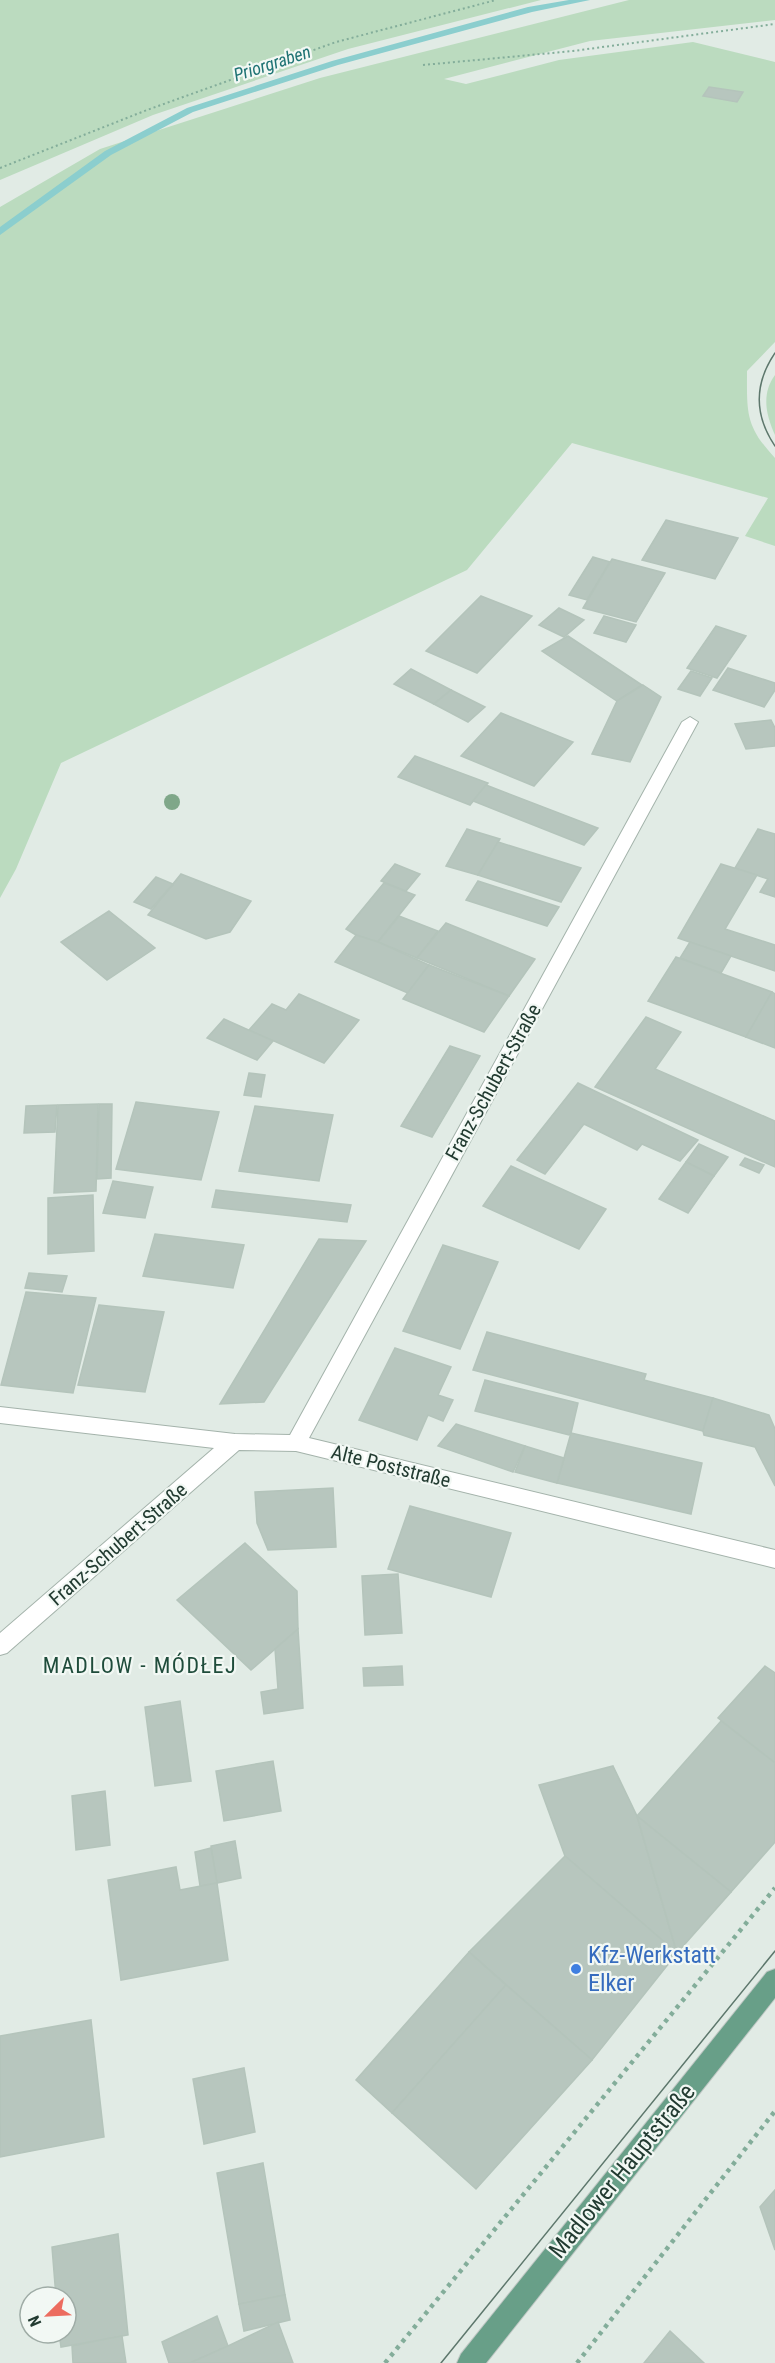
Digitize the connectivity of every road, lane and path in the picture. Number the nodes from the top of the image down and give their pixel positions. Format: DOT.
graph roads {
  1 [pos="496,0"];
  2 [pos="775,24"];
  3 [pos="423,65"];
  4 [pos="0,168"];
  5 [pos="690,722"];
  6 [pos="0,1415"];
  7 [pos="235,1442"];
  8 [pos="296,1443"];
  9 [pos="775,1559"];
  10 [pos="0,1646"];
  11 [pos="775,1888"];
  12 [pos="775,1980"];
  13 [pos="775,2110"];
  14 [pos="385,2363"];
  15 [pos="470,2363"];
  16 [pos="577,2363"];
  1 -- 4 [label="path"];
  2 -- 3 [label="path"];
  5 -- 8 [label="street, Franz-Schubert-Straße"];
  6 -- 7 [label="street, Alte Poststraße"];
  7 -- 8 [label="street, Alte Poststraße"];
  7 -- 10 [label="street, Franz-Schubert-Straße"];
  8 -- 9 [label="street, Alte Poststraße"];
  11 -- 14 [label="path"];
  12 -- 15 [label="main road, Madlower Hauptstraße"];
  13 -- 16 [label="path"];
}
